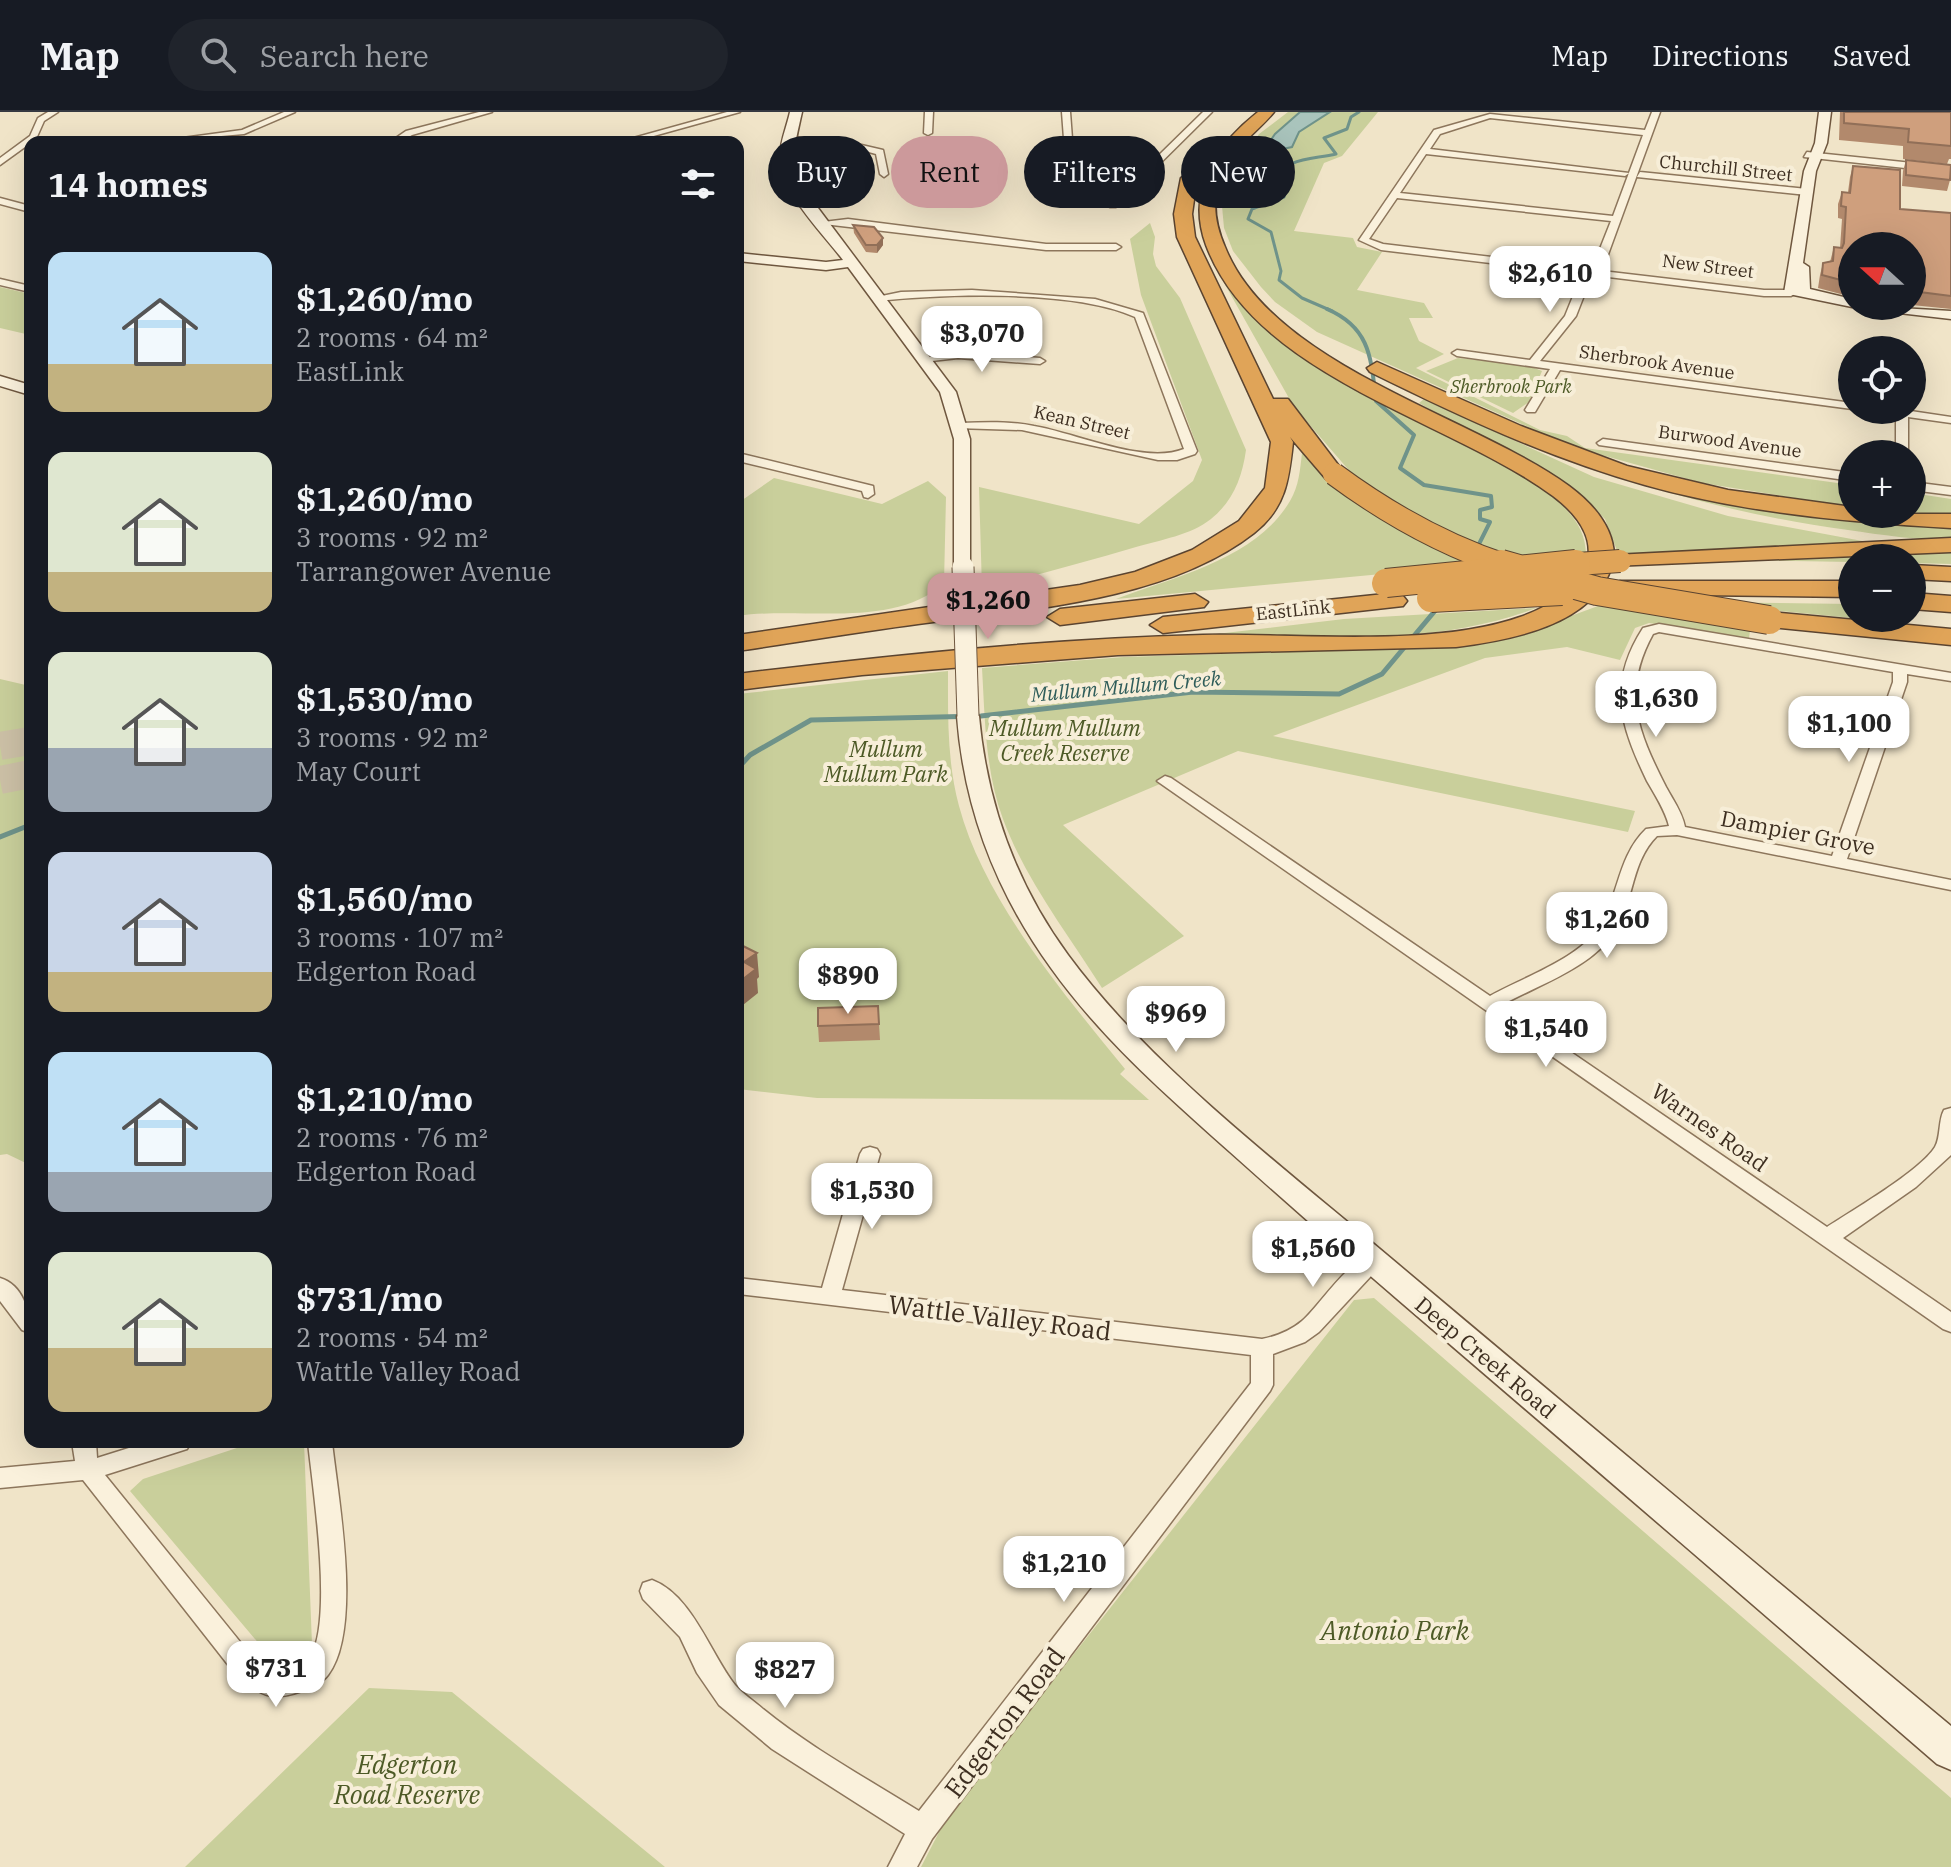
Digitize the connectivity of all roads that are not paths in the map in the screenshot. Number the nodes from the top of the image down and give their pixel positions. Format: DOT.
graph roads {
  1 [pos="54,112"];
  2 [pos="291,112"];
  3 [pos="488,112"];
  4 [pos="687,112"];
  5 [pos="736,112"];
  6 [pos="789,112"];
  7 [pos="796,112"];
  8 [pos="929,112"];
  9 [pos="1066,112"];
  10 [pos="1208,112"];
  11 [pos="1267,112"];
  12 [pos="1656,112"];
  13 [pos="1816,112"];
  14 [pos="1825,112"];
  15 [pos="1489,114"];
  16 [pos="698,124"];
  17 [pos="928,133"];
  18 [pos="1648,133"];
  19 [pos="33,136"];
  20 [pos="204,136"];
  21 [pos="404,136"];
  22 [pos="648,136"];
  23 [pos="784,136"];
  24 [pos="790,136"];
  25 [pos="1068,136"];
  26 [pos="24,144"];
  27 [pos="875,151"];
  28 [pos="1423,151"];
  29 [pos="1815,153"];
  30 [pos="1165,154"];
  31 [pos="0,162"];
  32 [pos="1951,170"];
  33 [pos="884,174"];
  34 [pos="1633,174"];
  35 [pos="1807,192"];
  36 [pos="1395,195"];
  37 [pos="0,201"];
  38 [pos="24,207"];
  39 [pos="810,208"];
  40 [pos="1184,208"];
  41 [pos="1615,219"];
  42 [pos="820,223"];
  43 [pos="1116,247"];
  44 [pos="1799,256"];
  45 [pos="744,258"];
  46 [pos="851,263"];
  47 [pos="1198,266"];
  48 [pos="1592,272"];
  49 [pos="0,282"];
  50 [pos="24,288"];
  51 [pos="1800,294"];
  52 [pos="877,298"];
  53 [pos="1838,302"];
  54 [pos="1926,312"];
  55 [pos="1951,315"];
  56 [pos="1327,353"];
  57 [pos="1457,353"];
  58 [pos="923,359"];
  59 [pos="1040,361"];
  60 [pos="1534,363"];
  61 [pos="1555,369"];
  62 [pos="0,381"];
  63 [pos="1414,386"];
  64 [pos="24,388"];
  65 [pos="1838,404"];
  66 [pos="1531,410"];
  67 [pos="1926,416"];
  68 [pos="1951,420"];
  69 [pos="960,426"];
  70 [pos="1603,443"];
  71 [pos="744,458"];
  72 [pos="1838,475"];
  73 [pos="1926,488"];
  74 [pos="872,490"];
  75 [pos="1951,491"];
  76 [pos="1951,521"];
  77 [pos="1951,545"];
  78 [pos="1838,571"];
  79 [pos="1926,573"];
  80 [pos="1615,574"];
  81 [pos="1951,574"];
  82 [pos="1728,587"];
  83 [pos="1838,589"];
  84 [pos="1926,590"];
  85 [pos="1380,591"];
  86 [pos="1951,591"];
  87 [pos="1838,596"];
  88 [pos="1926,602"];
  89 [pos="1951,604"];
  90 [pos="1769,620"];
  91 [pos="1951,626"];
  92 [pos="1951,637"];
  93 [pos="744,642"];
  94 [pos="744,651"];
  95 [pos="863,667"];
  96 [pos="1900,668"];
  97 [pos="1951,677"];
  98 [pos="744,681"];
  99 [pos="1165,781"];
  100 [pos="1677,830"];
  101 [pos="1838,862"];
  102 [pos="1951,885"];
  103 [pos="1489,1004"];
  104 [pos="1951,1115"];
  105 [pos="870,1154"];
  106 [pos="1828,1237"];
  107 [pos="1374,1261"];
  108 [pos="0,1286"];
  109 [pos="744,1287"];
  110 [pos="830,1296"];
  111 [pos="24,1316"];
  112 [pos="1951,1323"];
  113 [pos="1262,1348"];
  114 [pos="85,1448"];
  115 [pos="160,1448"];
  116 [pos="320,1448"];
  117 [pos="89,1470"];
  118 [pos="0,1478"];
  119 [pos="652,1591"];
  120 [pos="1951,1751"];
  121 [pos="922,1829"];
  122 [pos="902,1867"];
  1 -- 19 [label="street"];
  2 -- 20 [label="street"];
  3 -- 21 [label="street"];
  4 -- 16 [label="street"];
  5 -- 16 [label="street"];
  6 -- 23 [label="main road"];
  7 -- 24 [label="main road"];
  8 -- 17 [label="street"];
  9 -- 25 [label="street"];
  10 -- 30 [label="street"];
  11 -- 56 [label="highway"];
  12 -- 18 [label="street"];
  13 -- 29 [label="main road"];
  14 -- 29 [label="main road"];
  15 -- 18 [label="street"];
  15 -- 28 [label="street"];
  16 -- 22 [label="street"];
  18 -- 34 [label="street"];
  26 -- 31 [label="street"];
  27 -- 33 [label="street"];
  28 -- 34 [label="street, Churchill Street"];
  28 -- 36 [label="street"];
  29 -- 32 [label="street"];
  29 -- 35 [label="main road"];
  34 -- 35 [label="street, Churchill Street"];
  34 -- 41 [label="street"];
  35 -- 44 [label="main road"];
  36 -- 41 [label="street"];
  36 -- 48 [label="street, New Street"];
  37 -- 38 [label="street"];
  39 -- 42 [label="main road, Deep Creek Road"];
  40 -- 47 [label="highway"];
  41 -- 48 [label="street"];
  42 -- 43 [label="street"];
  42 -- 46 [label="main road, Deep Creek Road"];
  44 -- 51 [label="main road"];
  44 -- 51 [label="main road"];
  45 -- 46 [label="main road"];
  46 -- 52 [label="main road, Deep Creek Road"];
  47 -- 90 [label="highway, bridge"];
  47 -- 93 [label="highway"];
  48 -- 51 [label="street, New Street"];
  48 -- 60 [label="street"];
  49 -- 50 [label="street"];
  51 -- 53 [label="main road, New Street"];
  52 -- 58 [label="main road, Deep Creek Road"];
  52 -- 69 [label="street, Kean Street"];
  54 -- 55 [label="main road"];
  56 -- 63 [label="highway"];
  56 -- 95 [label="highway"];
  57 -- 60 [label="street, Sherbrook Avenue"];
  58 -- 59 [label="street"];
  58 -- 69 [label="main road, Deep Creek Road"];
  60 -- 61 [label="street, Sherbrook Avenue"];
  61 -- 65 [label="street, Sherbrook Avenue"];
  61 -- 66 [label="street"];
  62 -- 64 [label="main road"];
  63 -- 76 [label="highway"];
  63 -- 77 [label="highway"];
  67 -- 68 [label="street"];
  69 -- 107 [label="main road, Deep Creek Road, bridge"];
  70 -- 72 [label="street, Burwood Avenue"];
  71 -- 74 [label="street"];
  73 -- 75 [label="street"];
  77 -- 80 [label="highway"];
  78 -- 80 [label="highway, EastLink"];
  79 -- 81 [label="highway"];
  80 -- 82 [label="highway, EastLink"];
  80 -- 85 [label="highway, EastLink, bridge"];
  82 -- 83 [label="highway, EastLink"];
  82 -- 87 [label="highway"];
  84 -- 86 [label="highway"];
  85 -- 94 [label="highway, EastLink"];
  85 -- 95 [label="highway, EastLink"];
  88 -- 89 [label="highway"];
  90 -- 91 [label="highway"];
  90 -- 92 [label="highway"];
  95 -- 98 [label="highway, EastLink"];
  96 -- 97 [label="street"];
  96 -- 100 [label="street"];
  96 -- 101 [label="street"];
  99 -- 103 [label="street, Warnes Road"];
  100 -- 101 [label="street, Dampier Grove"];
  100 -- 103 [label="street"];
  101 -- 102 [label="street, Dampier Grove"];
  103 -- 106 [label="street, Warnes Road"];
  104 -- 106 [label="street"];
  105 -- 110 [label="street"];
  106 -- 112 [label="street, Warnes Road"];
  107 -- 113 [label="street"];
  107 -- 120 [label="main road, Deep Creek Road"];
  108 -- 111 [label="street"];
  109 -- 110 [label="street, Wattle Valley Road"];
  110 -- 113 [label="street, Wattle Valley Road"];
  113 -- 121 [label="street, Edgerton Road"];
  114 -- 117 [label="street"];
  115 -- 117 [label="street"];
  116 -- 117 [label="street"];
  117 -- 118 [label="street"];
  119 -- 121 [label="street"];
  121 -- 122 [label="street, Edgerton Road"];
}
